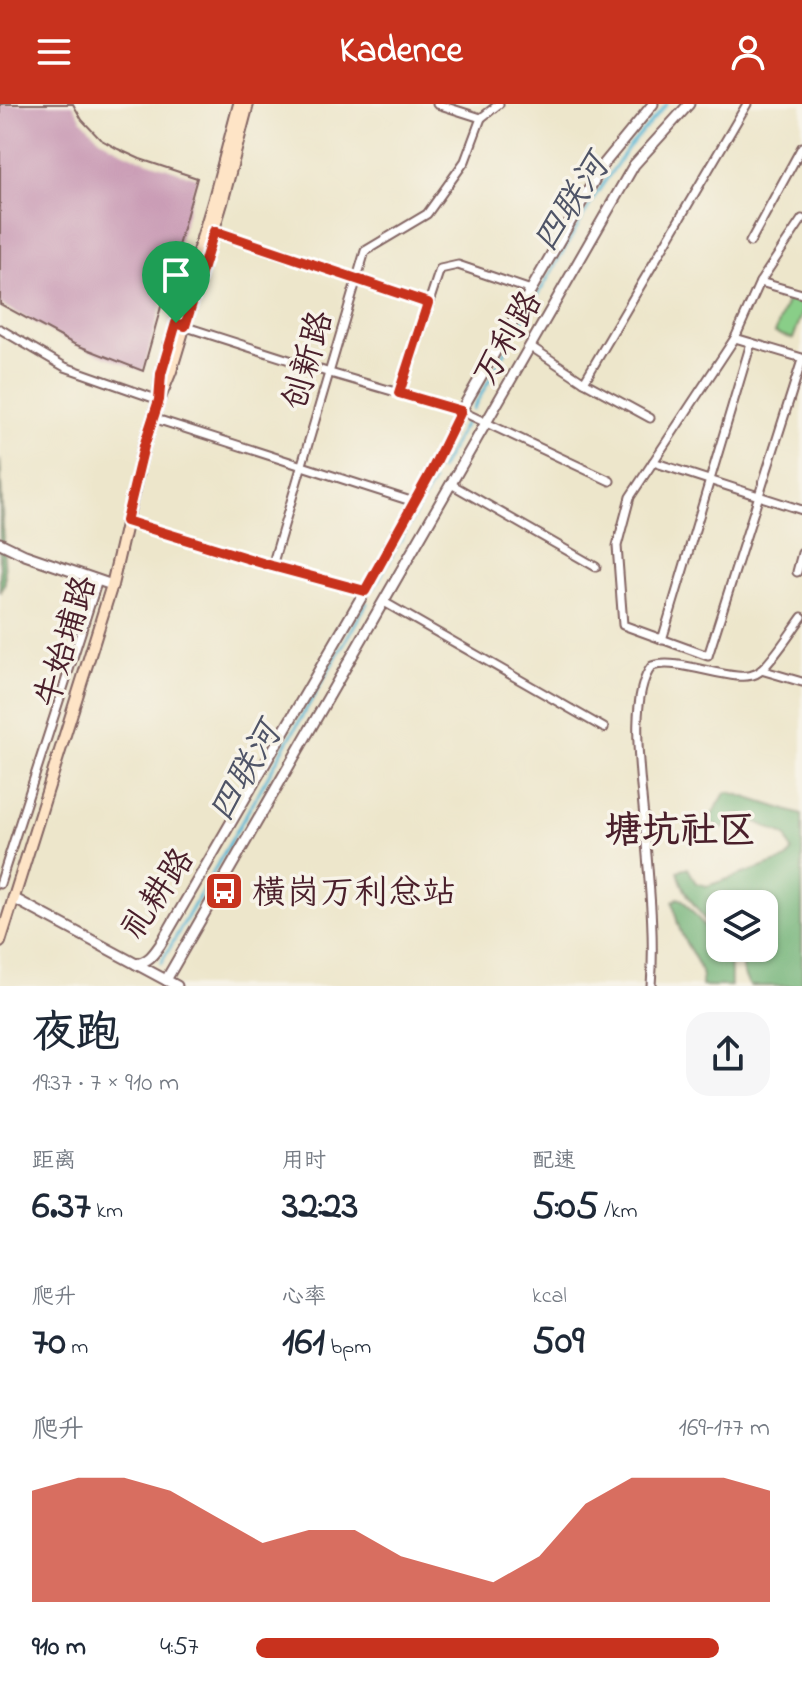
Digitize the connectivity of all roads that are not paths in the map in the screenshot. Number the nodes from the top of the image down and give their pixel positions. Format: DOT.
graph roads {
  1 [pos="239,104"];
  2 [pos="248,104"];
  3 [pos="437,104"];
  4 [pos="499,104"];
  5 [pos="653,104"];
  6 [pos="689,104"];
  7 [pos="747,104"];
  8 [pos="481,118"];
  9 [pos="802,147"];
  10 [pos="802,219"];
  11 [pos="214,231"];
  12 [pos="750,242"];
  13 [pos="357,278"];
  14 [pos="760,282"];
  15 [pos="531,290"];
  16 [pos="802,294"];
  17 [pos="428,303"];
  18 [pos="181,325"];
  19 [pos="0,329"];
  20 [pos="735,338"];
  21 [pos="751,343"];
  22 [pos="530,346"];
  23 [pos="802,359"];
  24 [pos="330,373"];
  25 [pos="584,382"];
  26 [pos="399,393"];
  27 [pos="159,400"];
  28 [pos="461,411"];
  29 [pos="153,418"];
  30 [pos="650,418"];
  31 [pos="486,423"];
  32 [pos="653,462"];
  33 [pos="302,466"];
  34 [pos="709,480"];
  35 [pos="610,481"];
  36 [pos="451,484"];
  37 [pos="759,496"];
  38 [pos="414,502"];
  39 [pos="802,510"];
  40 [pos="126,521"];
  41 [pos="0,543"];
  42 [pos="802,553"];
  43 [pos="272,566"];
  44 [pos="596,567"];
  45 [pos="797,572"];
  46 [pos="98,580"];
  47 [pos="112,585"];
  48 [pos="365,591"];
  49 [pos="384,602"];
  50 [pos="802,617"];
  51 [pos="662,640"];
  52 [pos="761,670"];
  53 [pos="802,682"];
  54 [pos="604,728"];
  55 [pos="0,884"];
  56 [pos="13,898"];
  57 [pos="0,942"];
  58 [pos="136,964"];
  59 [pos="166,980"];
  60 [pos="177,986"];
  61 [pos="651,986"];
  1 -- 18 [label="main road, 牛始埔路"];
  2 -- 11 [label="main road, 牛始埔路"];
  3 -- 8 [label="street"];
  4 -- 8 [label="street"];
  5 -- 15 [label="street, 礼耕路"];
  6 -- 22 [label="street, 万利路"];
  7 -- 25 [label="street"];
  8 -- 13 [label="street, 创新路"];
  9 -- 12 [label="street"];
  10 -- 14 [label="street"];
  11 -- 13 [label="street"];
  11 -- 18 [label="main road, 牛始埔路"];
  13 -- 17 [label="street"];
  13 -- 24 [label="street, 创新路"];
  14 -- 16 [label="street"];
  14 -- 20 [label="street"];
  15 -- 17 [label="street"];
  15 -- 28 [label="street, 礼耕路"];
  17 -- 26 [label="street"];
  18 -- 24 [label="street"];
  18 -- 27 [label="main road, 牛始埔路"];
  19 -- 27 [label="street"];
  20 -- 21 [label="street"];
  20 -- 32 [label="street"];
  21 -- 23 [label="street"];
  21 -- 34 [label="street"];
  22 -- 25 [label="street"];
  22 -- 31 [label="street, 万利路"];
  23 -- 37 [label="street"];
  24 -- 26 [label="street"];
  24 -- 33 [label="street, 创新路"];
  25 -- 30 [label="street"];
  26 -- 28 [label="street"];
  27 -- 29 [label="main road, 牛始埔路"];
  28 -- 31 [label="street"];
  28 -- 38 [label="street, 礼耕路"];
  29 -- 33 [label="street"];
  29 -- 40 [label="main road, 牛始埔路"];
  31 -- 35 [label="street"];
  31 -- 36 [label="street, 万利路"];
  32 -- 34 [label="street"];
  32 -- 51 [label="street"];
  33 -- 38 [label="street"];
  33 -- 43 [label="street, 创新路"];
  34 -- 37 [label="street"];
  34 -- 51 [label="street"];
  36 -- 44 [label="street"];
  36 -- 49 [label="street, 万利路"];
  37 -- 39 [label="street"];
  37 -- 51 [label="street"];
  38 -- 48 [label="street, 礼耕路"];
  40 -- 43 [label="street"];
  40 -- 47 [label="main road, 牛始埔路"];
  41 -- 46 [label="street"];
  42 -- 45 [label="street"];
  43 -- 48 [label="street"];
  46 -- 47 [label="street"];
  46 -- 55 [label="street"];
  47 -- 56 [label="main road, 牛始埔路"];
  48 -- 58 [label="street, 礼耕路"];
  49 -- 54 [label="street"];
  49 -- 59 [label="street, 万利路"];
  50 -- 52 [label="street"];
  52 -- 53 [label="street"];
  52 -- 61 [label="street"];
  56 -- 57 [label="main road, 牛始埔路"];
  56 -- 58 [label="street"];
  58 -- 59 [label="street"];
  59 -- 60 [label="street"];
}
